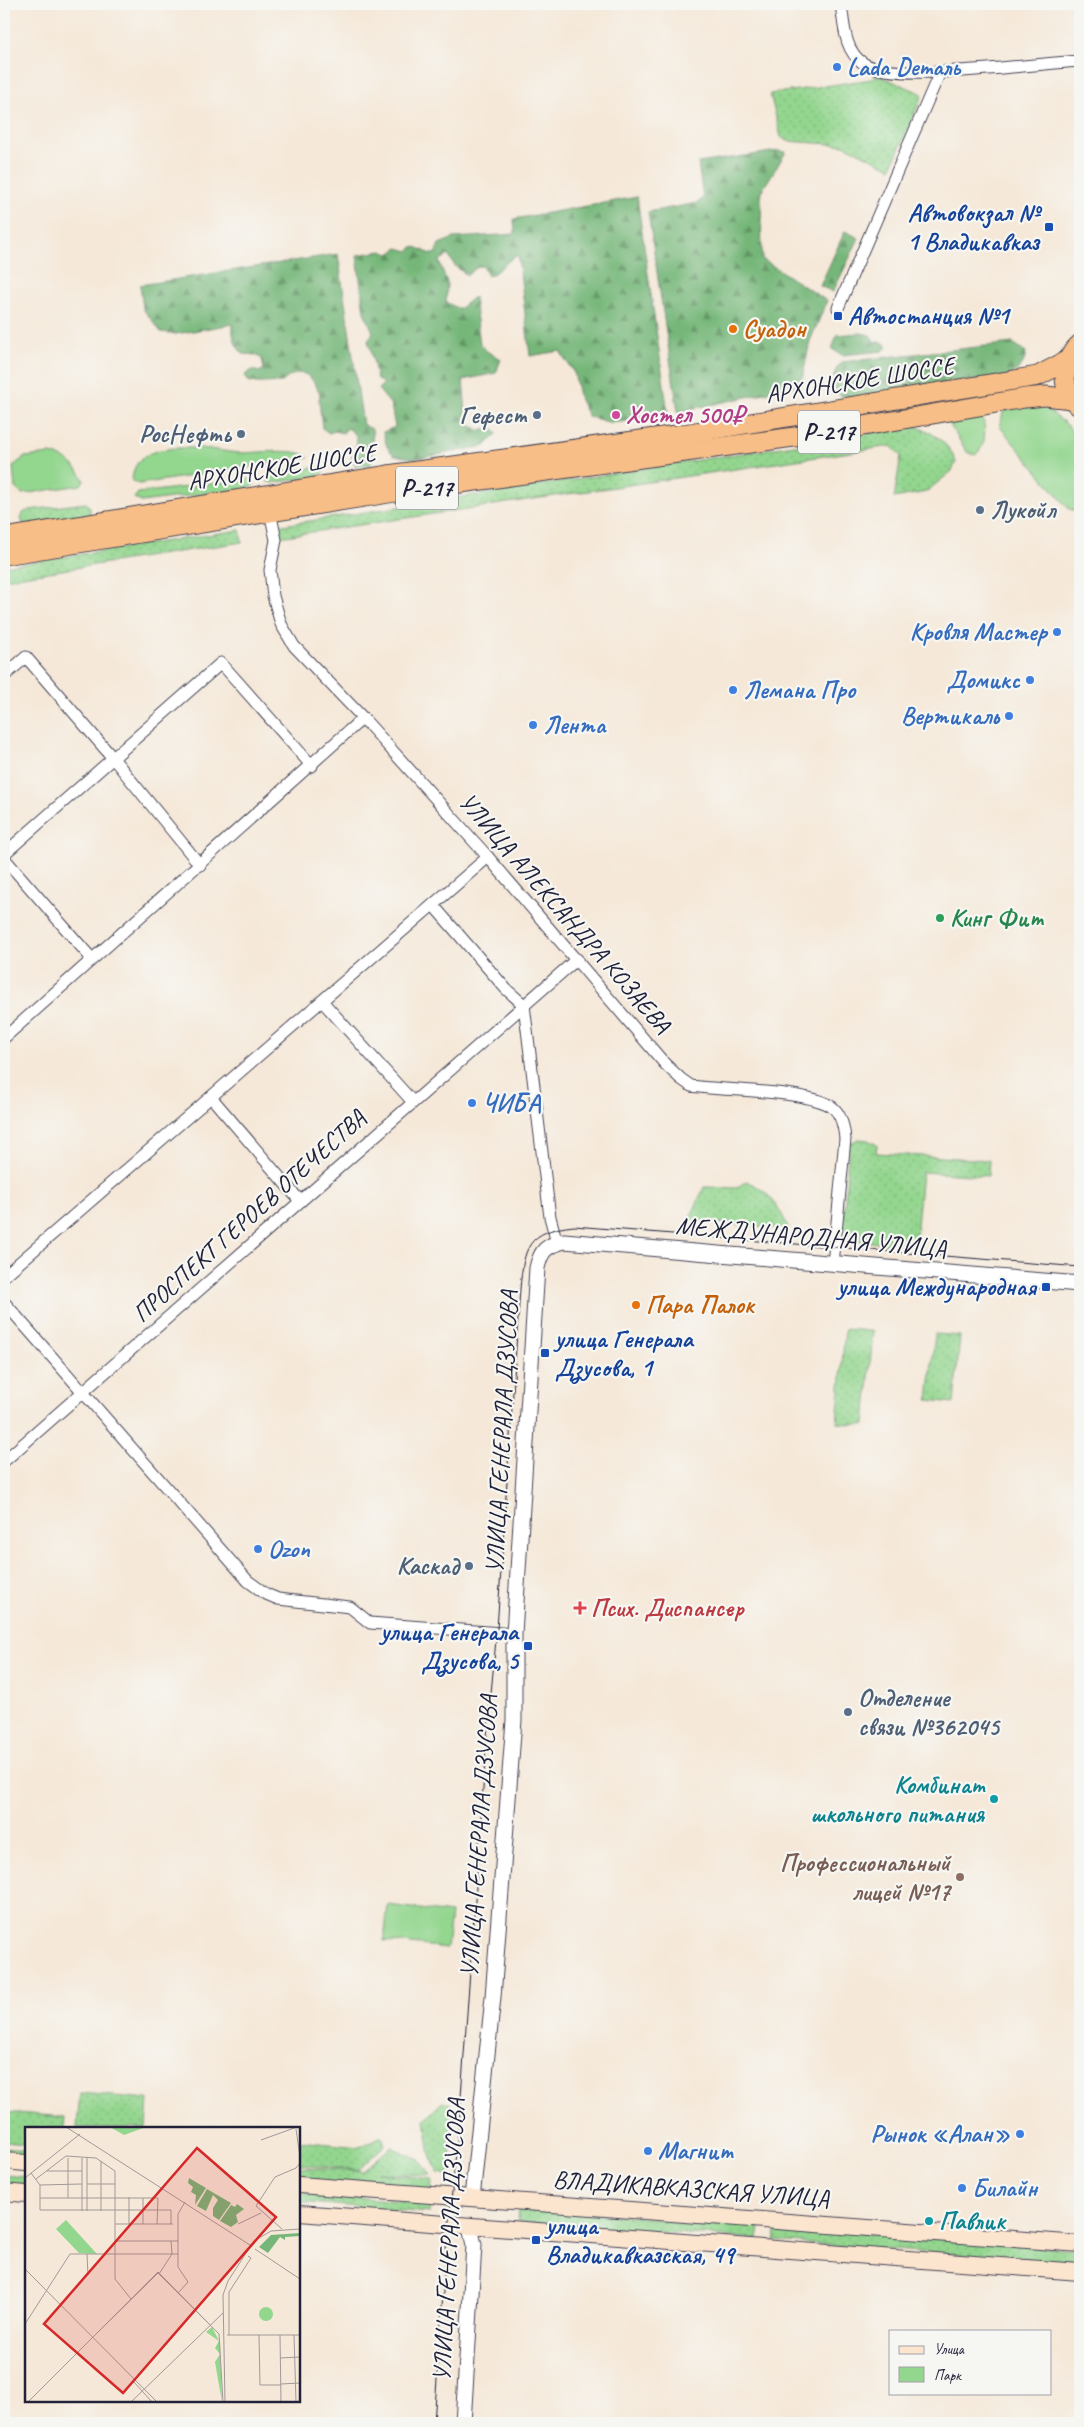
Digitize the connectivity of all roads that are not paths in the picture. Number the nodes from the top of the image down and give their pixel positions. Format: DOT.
graph roads {
  1 [pos="841,4"];
  2 [pos="1080,62"];
  3 [pos="940,72"];
  4 [pos="838,308"];
  5 [pos="1080,344"];
  6 [pos="1068,360"];
  7 [pos="1076,403"];
  8 [pos="269,504"];
  9 [pos="4,538"];
  10 [pos="4,555"];
  11 [pos="4,676"];
  12 [pos="364,718"];
  13 [pos="112,757"];
  14 [pos="312,766"];
  15 [pos="4,854"];
  16 [pos="488,857"];
  17 [pos="4,858"];
  18 [pos="200,866"];
  19 [pos="433,905"];
  20 [pos="92,958"];
  21 [pos="577,958"];
  22 [pos="322,1001"];
  23 [pos="524,1005"];
  24 [pos="4,1038"];
  25 [pos="211,1097"];
  26 [pos="412,1101"];
  27 [pos="300,1201"];
  28 [pos="557,1243"];
  29 [pos="541,1252"];
  30 [pos="833,1264"];
  31 [pos="4,1276"];
  32 [pos="1080,1284"];
  33 [pos="4,1302"];
  34 [pos="84,1393"];
  35 [pos="4,1461"];
  36 [pos="514,1634"];
  37 [pos="4,2161"];
  38 [pos="25,2163"];
  39 [pos="300,2185"];
  40 [pos="4,2192"];
  41 [pos="25,2194"];
  42 [pos="472,2198"];
  43 [pos="300,2213"];
  44 [pos="470,2227"];
  45 [pos="1080,2244"];
  46 [pos="1080,2272"];
  47 [pos="463,2423"];
  1 -- 3 [label="street"];
  2 -- 3 [label="street"];
  3 -- 4 [label="street"];
  5 -- 6 [label="highway"];
  6 -- 7 [label="highway"];
  6 -- 8 [label="highway, АРХОНСКОЕ ШОССЕ / Р-217"];
  7 -- 8 [label="highway, АРХОНСКОЕ ШОССЕ / Р-217"];
  8 -- 9 [label="highway, АРХОНСКОЕ ШОССЕ / Р-217"];
  8 -- 10 [label="highway, АРХОНСКОЕ ШОССЕ / Р-217"];
  8 -- 12 [label="street, УЛИЦА АЛЕКСАНДРА КОЗАЕВА"];
  11 -- 13 [label="street"];
  12 -- 14 [label="street"];
  12 -- 16 [label="street, УЛИЦА АЛЕКСАНДРА КОЗАЕВА"];
  13 -- 14 [label="street"];
  13 -- 15 [label="street"];
  13 -- 18 [label="street"];
  14 -- 18 [label="street"];
  16 -- 19 [label="street"];
  16 -- 21 [label="street, УЛИЦА АЛЕКСАНДРА КОЗАЕВА"];
  17 -- 20 [label="street"];
  18 -- 20 [label="street"];
  19 -- 22 [label="street"];
  19 -- 23 [label="street"];
  20 -- 24 [label="street"];
  21 -- 23 [label="street, ПРОСПЕКТ ГЕРОЕВ ОТЕЧЕСТВА"];
  21 -- 30 [label="street, УЛИЦА АЛЕКСАНДРА КОЗАЕВА"];
  22 -- 25 [label="street"];
  22 -- 26 [label="street"];
  23 -- 26 [label="street, ПРОСПЕКТ ГЕРОЕВ ОТЕЧЕСТВА"];
  23 -- 28 [label="street"];
  25 -- 27 [label="street"];
  25 -- 31 [label="street"];
  26 -- 27 [label="street, ПРОСПЕКТ ГЕРОЕВ ОТЕЧЕСТВА"];
  27 -- 34 [label="street, ПРОСПЕКТ ГЕРОЕВ ОТЕЧЕСТВА"];
  28 -- 29 [label="street, МЕЖДУНАРОДНАЯ УЛИЦА"];
  28 -- 30 [label="street, МЕЖДУНАРОДНАЯ УЛИЦА"];
  29 -- 36 [label="street, УЛИЦА ГЕНЕРАЛА ДЗУСОВА"];
  30 -- 32 [label="street, МЕЖДУНАРОДНАЯ УЛИЦА"];
  33 -- 34 [label="street"];
  34 -- 35 [label="street, ПРОСПЕКТ ГЕРОЕВ ОТЕЧЕСТВА"];
  34 -- 36 [label="street"];
  36 -- 42 [label="street, УЛИЦА ГЕНЕРАЛА ДЗУСОВА"];
  37 -- 38 [label="main road"];
  39 -- 42 [label="main road, ВЛАДИКАВКАЗСКАЯ УЛИЦА"];
  40 -- 41 [label="main road"];
  42 -- 44 [label="main road, УЛИЦА ГЕНЕРАЛА ДЗУСОВА"];
  42 -- 45 [label="main road, ВЛАДИКАВКАЗСКАЯ УЛИЦА"];
  43 -- 44 [label="main road"];
  44 -- 46 [label="main road"];
  44 -- 47 [label="street, УЛИЦА ГЕНЕРАЛА ДЗУСОВА"];
}
